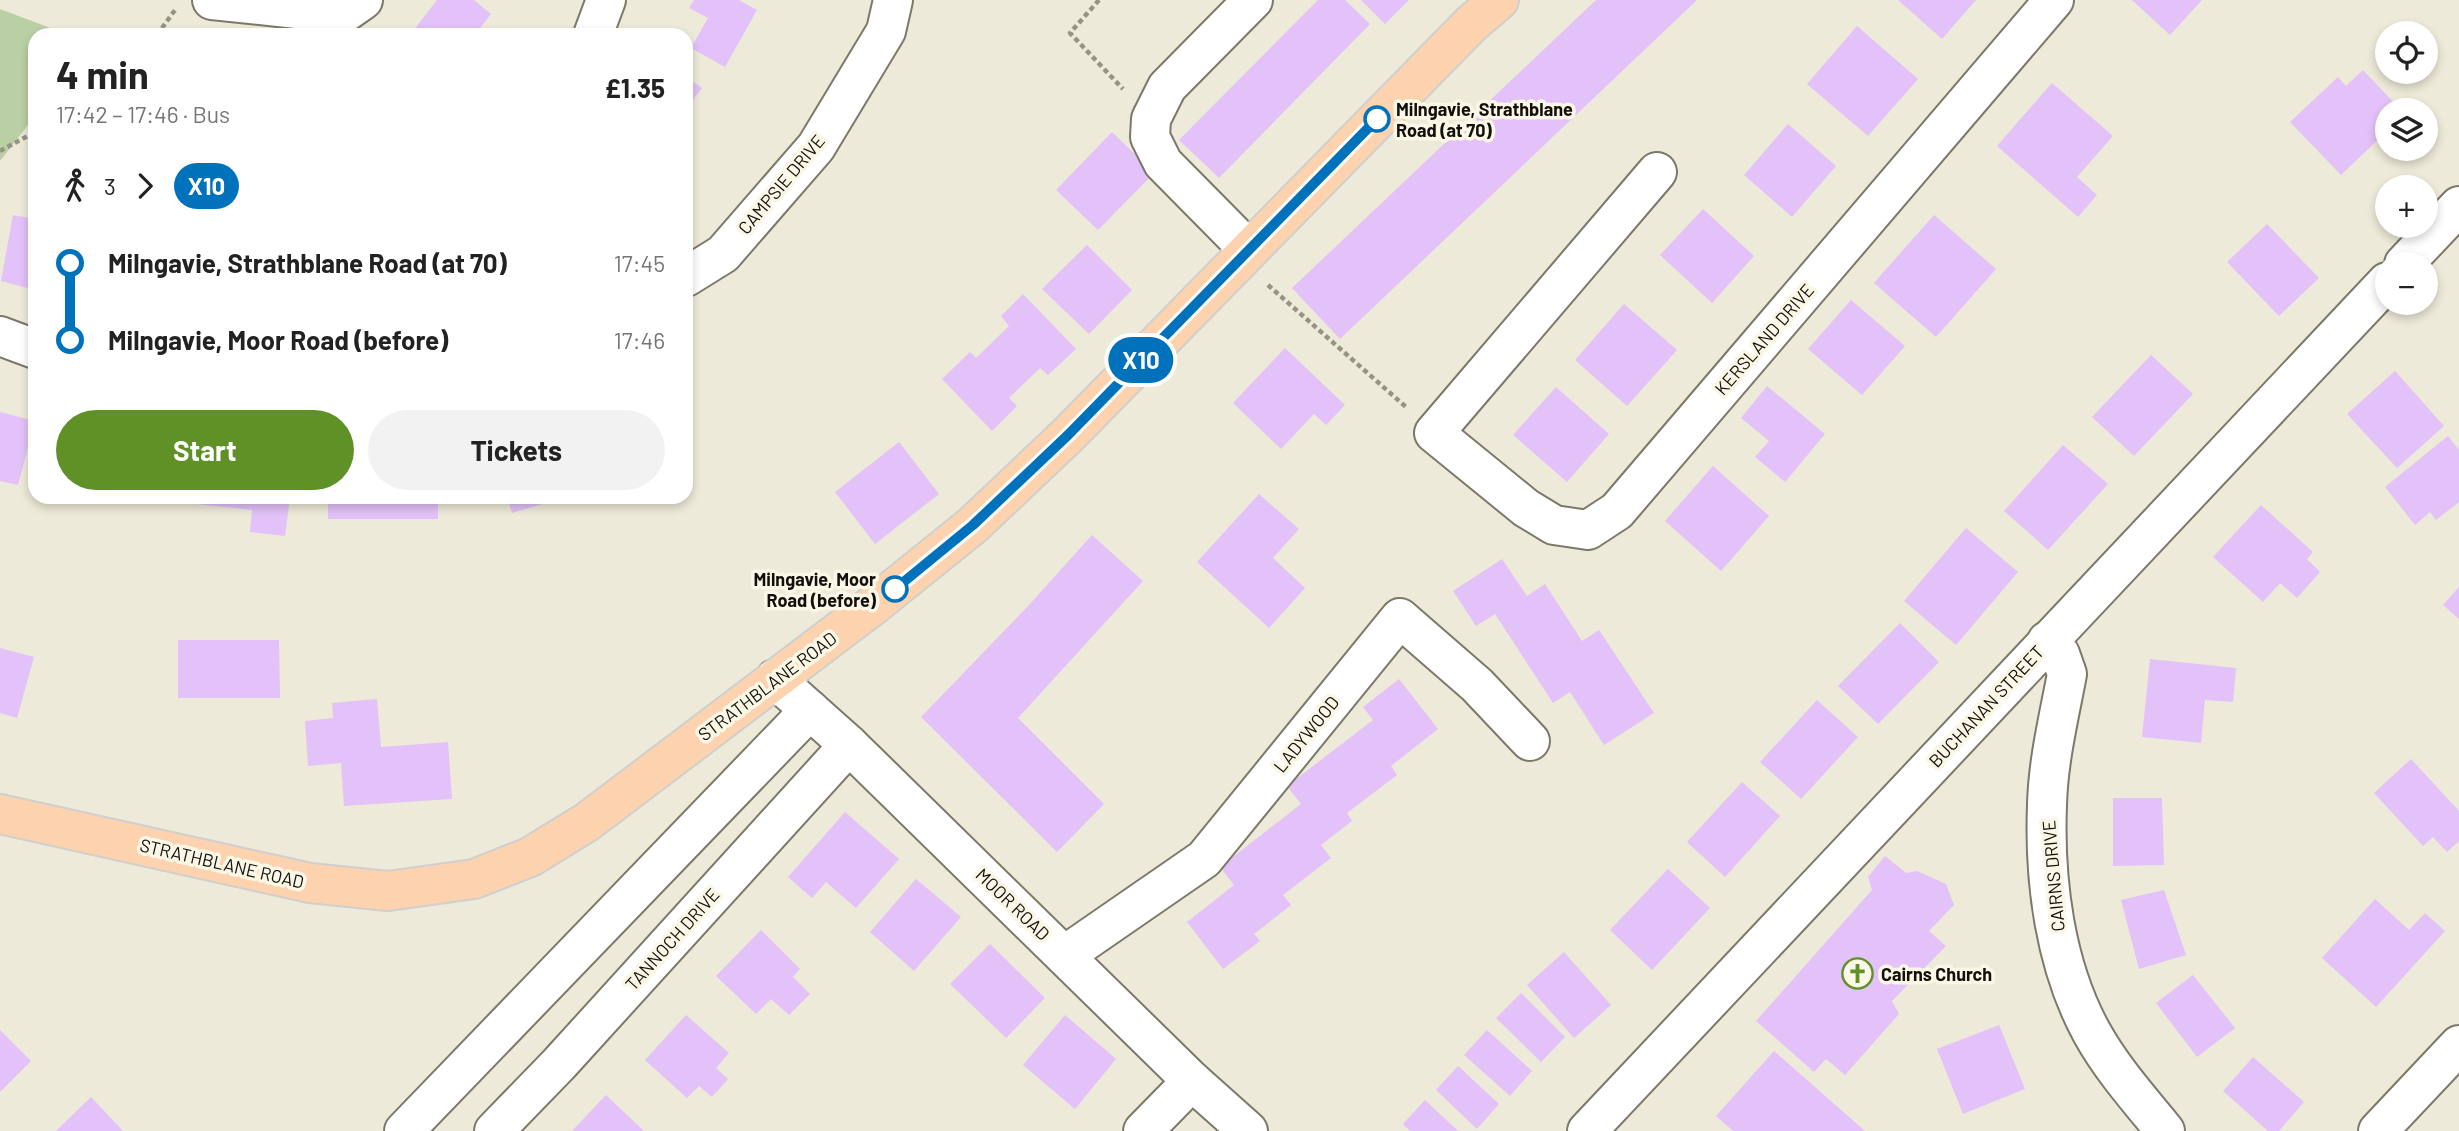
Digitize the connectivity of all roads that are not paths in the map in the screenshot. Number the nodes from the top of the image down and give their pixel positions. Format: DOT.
graph roads {
  1 [pos="212,0"];
  2 [pos="606,0"];
  3 [pos="893,0"];
  4 [pos="1253,0"];
  5 [pos="1499,0"];
  6 [pos="2054,0"];
  7 [pos="351,16"];
  8 [pos="596,28"];
  9 [pos="1657,172"];
  10 [pos="2459,206"];
  11 [pos="2415,252"];
  12 [pos="1243,255"];
  13 [pos="693,273"];
  14 [pos="2375,295"];
  15 [pos="0,336"];
  16 [pos="28,346"];
  17 [pos="2047,641"];
  18 [pos="775,680"];
  19 [pos="810,710"];
  20 [pos="1530,741"];
  21 [pos="849,745"];
  22 [pos="0,814"];
  23 [pos="1065,955"];
  24 [pos="2459,1045"];
  25 [pos="1192,1081"];
  26 [pos="404,1131"];
  27 [pos="494,1131"];
  28 [pos="1143,1131"];
  29 [pos="1248,1131"];
  30 [pos="1587,1131"];
  31 [pos="2165,1131"];
  32 [pos="2378,1131"];
  1 -- 7 [label="street"];
  2 -- 8 [label="street"];
  3 -- 13 [label="street, CAMPSIE DRIVE"];
  4 -- 12 [label="street"];
  5 -- 12 [label="main road, STRATHBLANE ROAD"];
  6 -- 9 [label="street, KERSLAND DRIVE"];
  10 -- 11 [label="street"];
  12 -- 18 [label="main road, STRATHBLANE ROAD"];
  14 -- 17 [label="street, BUCHANAN STREET"];
  15 -- 16 [label="street"];
  17 -- 30 [label="street, BUCHANAN STREET"];
  17 -- 31 [label="street, CAIRNS DRIVE"];
  18 -- 19 [label="street, MOOR ROAD"];
  18 -- 22 [label="main road, STRATHBLANE ROAD"];
  19 -- 21 [label="street, MOOR ROAD"];
  19 -- 26 [label="street"];
  20 -- 23 [label="street, LADYWOOD"];
  21 -- 23 [label="street, MOOR ROAD"];
  21 -- 27 [label="street, TANNOCH DRIVE"];
  23 -- 25 [label="street, MOOR ROAD"];
  24 -- 32 [label="street"];
  25 -- 28 [label="street"];
  25 -- 29 [label="street, MOOR ROAD"];
}
